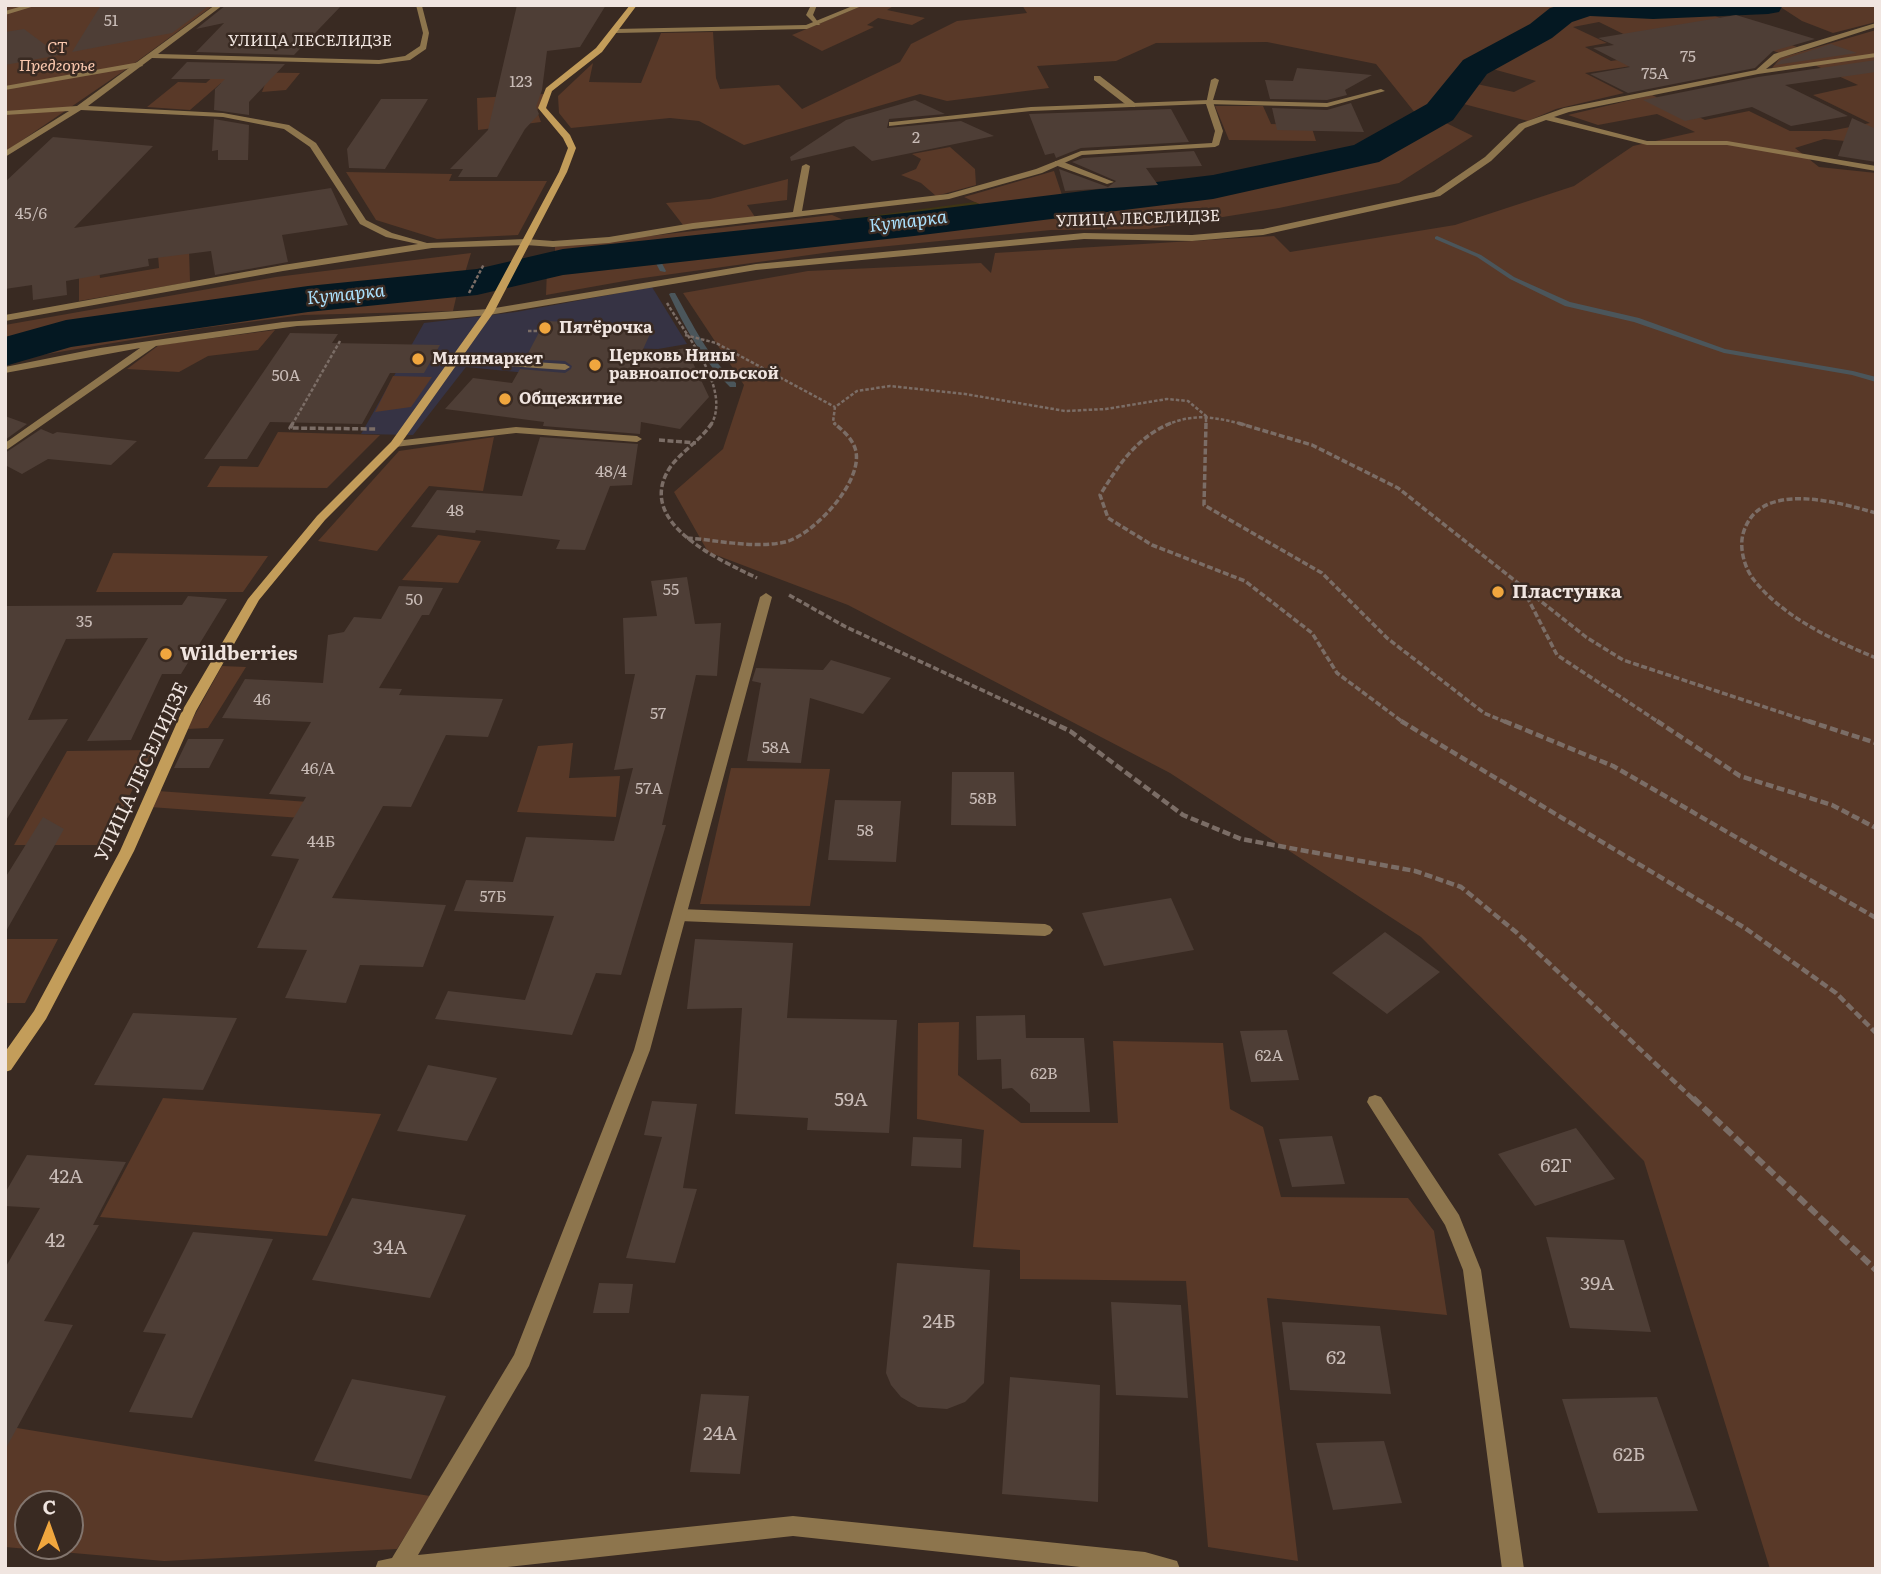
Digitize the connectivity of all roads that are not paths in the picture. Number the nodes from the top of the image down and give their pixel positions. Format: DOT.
graph roads {
  1 [pos="35,5"];
  2 [pos="220,5"];
  3 [pos="634,5"];
  4 [pos="814,5"];
  5 [pos="860,5"];
  6 [pos="419,6"];
  7 [pos="5,13"];
  8 [pos="818,24"];
  9 [pos="1876,24"];
  10 [pos="616,31"];
  11 [pos="1876,55"];
  12 [pos="152,56"];
  13 [pos="140,64"];
  14 [pos="1758,72"];
  15 [pos="1097,79"];
  16 [pos="1215,80"];
  17 [pos="5,88"];
  18 [pos="1381,91"];
  19 [pos="1209,103"];
  20 [pos="1132,105"];
  21 [pos="79,108"];
  22 [pos="5,113"];
  23 [pos="1546,117"];
  24 [pos="892,124"];
  25 [pos="5,155"];
  26 [pos="1058,163"];
  27 [pos="806,166"];
  28 [pos="1876,169"];
  29 [pos="1110,182"];
  30 [pos="797,214"];
  31 [pos="526,242"];
  32 [pos="432,245"];
  33 [pos="492,307"];
  34 [pos="5,318"];
  35 [pos="153,343"];
  36 [pos="455,360"];
  37 [pos="565,367"];
  38 [pos="5,370"];
  39 [pos="637,439"];
  40 [pos="395,444"];
  41 [pos="5,448"];
  42 [pos="769,589"];
  43 [pos="680,915"];
  44 [pos="1045,930"];
  45 [pos="5,1065"];
  46 [pos="1375,1102"];
  47 [pos="473,1565"];
  48 [pos="392,1568"];
  49 [pos="1169,1569"];
  50 [pos="1513,1569"];
  1 -- 7 [label="street"];
  2 -- 12 [label="street, УЛИЦА ЛЕСЕЛИДЗЕ"];
  3 -- 10 [label="street"];
  4 -- 8 [label="street"];
  5 -- 8 [label="street"];
  6 -- 12 [label="street, УЛИЦА ЛЕСЕЛИДЗЕ"];
  8 -- 10 [label="street"];
  9 -- 14 [label="street, УЛИЦА ЛЕСЕЛИДЗЕ"];
  10 -- 31 [label="street"];
  11 -- 14 [label="street, УЛИЦА ЛЕСЕЛИДЗЕ"];
  12 -- 13 [label="street, УЛИЦА ЛЕСЕЛИДЗЕ"];
  13 -- 17 [label="street"];
  13 -- 21 [label="street, УЛИЦА ЛЕСЕЛИДЗЕ"];
  14 -- 23 [label="street, УЛИЦА ЛЕСЕЛИДЗЕ"];
  15 -- 20 [label="street"];
  16 -- 19 [label="street"];
  18 -- 19 [label="street"];
  19 -- 20 [label="street"];
  19 -- 26 [label="street"];
  20 -- 24 [label="street"];
  21 -- 22 [label="street"];
  21 -- 25 [label="street, УЛИЦА ЛЕСЕЛИДЗЕ"];
  21 -- 32 [label="street"];
  23 -- 28 [label="street"];
  23 -- 33 [label="street, УЛИЦА ЛЕСЕЛИДЗЕ"];
  26 -- 29 [label="street"];
  26 -- 30 [label="street"];
  27 -- 30 [label="street"];
  30 -- 31 [label="street"];
  31 -- 32 [label="street"];
  31 -- 33 [label="street"];
  32 -- 34 [label="street"];
  33 -- 35 [label="street, УЛИЦА ЛЕСЕЛИДЗЕ"];
  33 -- 36 [label="street, УЛИЦА ЛЕСЕЛИДЗЕ"];
  35 -- 38 [label="street, УЛИЦА ЛЕСЕЛИДЗЕ"];
  35 -- 41 [label="street"];
  36 -- 37 [label="street"];
  36 -- 40 [label="street, УЛИЦА ЛЕСЕЛИДЗЕ"];
  39 -- 40 [label="street"];
  40 -- 45 [label="street, УЛИЦА ЛЕСЕЛИДЗЕ"];
  42 -- 43 [label="street"];
  43 -- 44 [label="street"];
  43 -- 48 [label="street"];
  46 -- 50 [label="street"];
  47 -- 48 [label="street"];
  47 -- 49 [label="street"];
}
